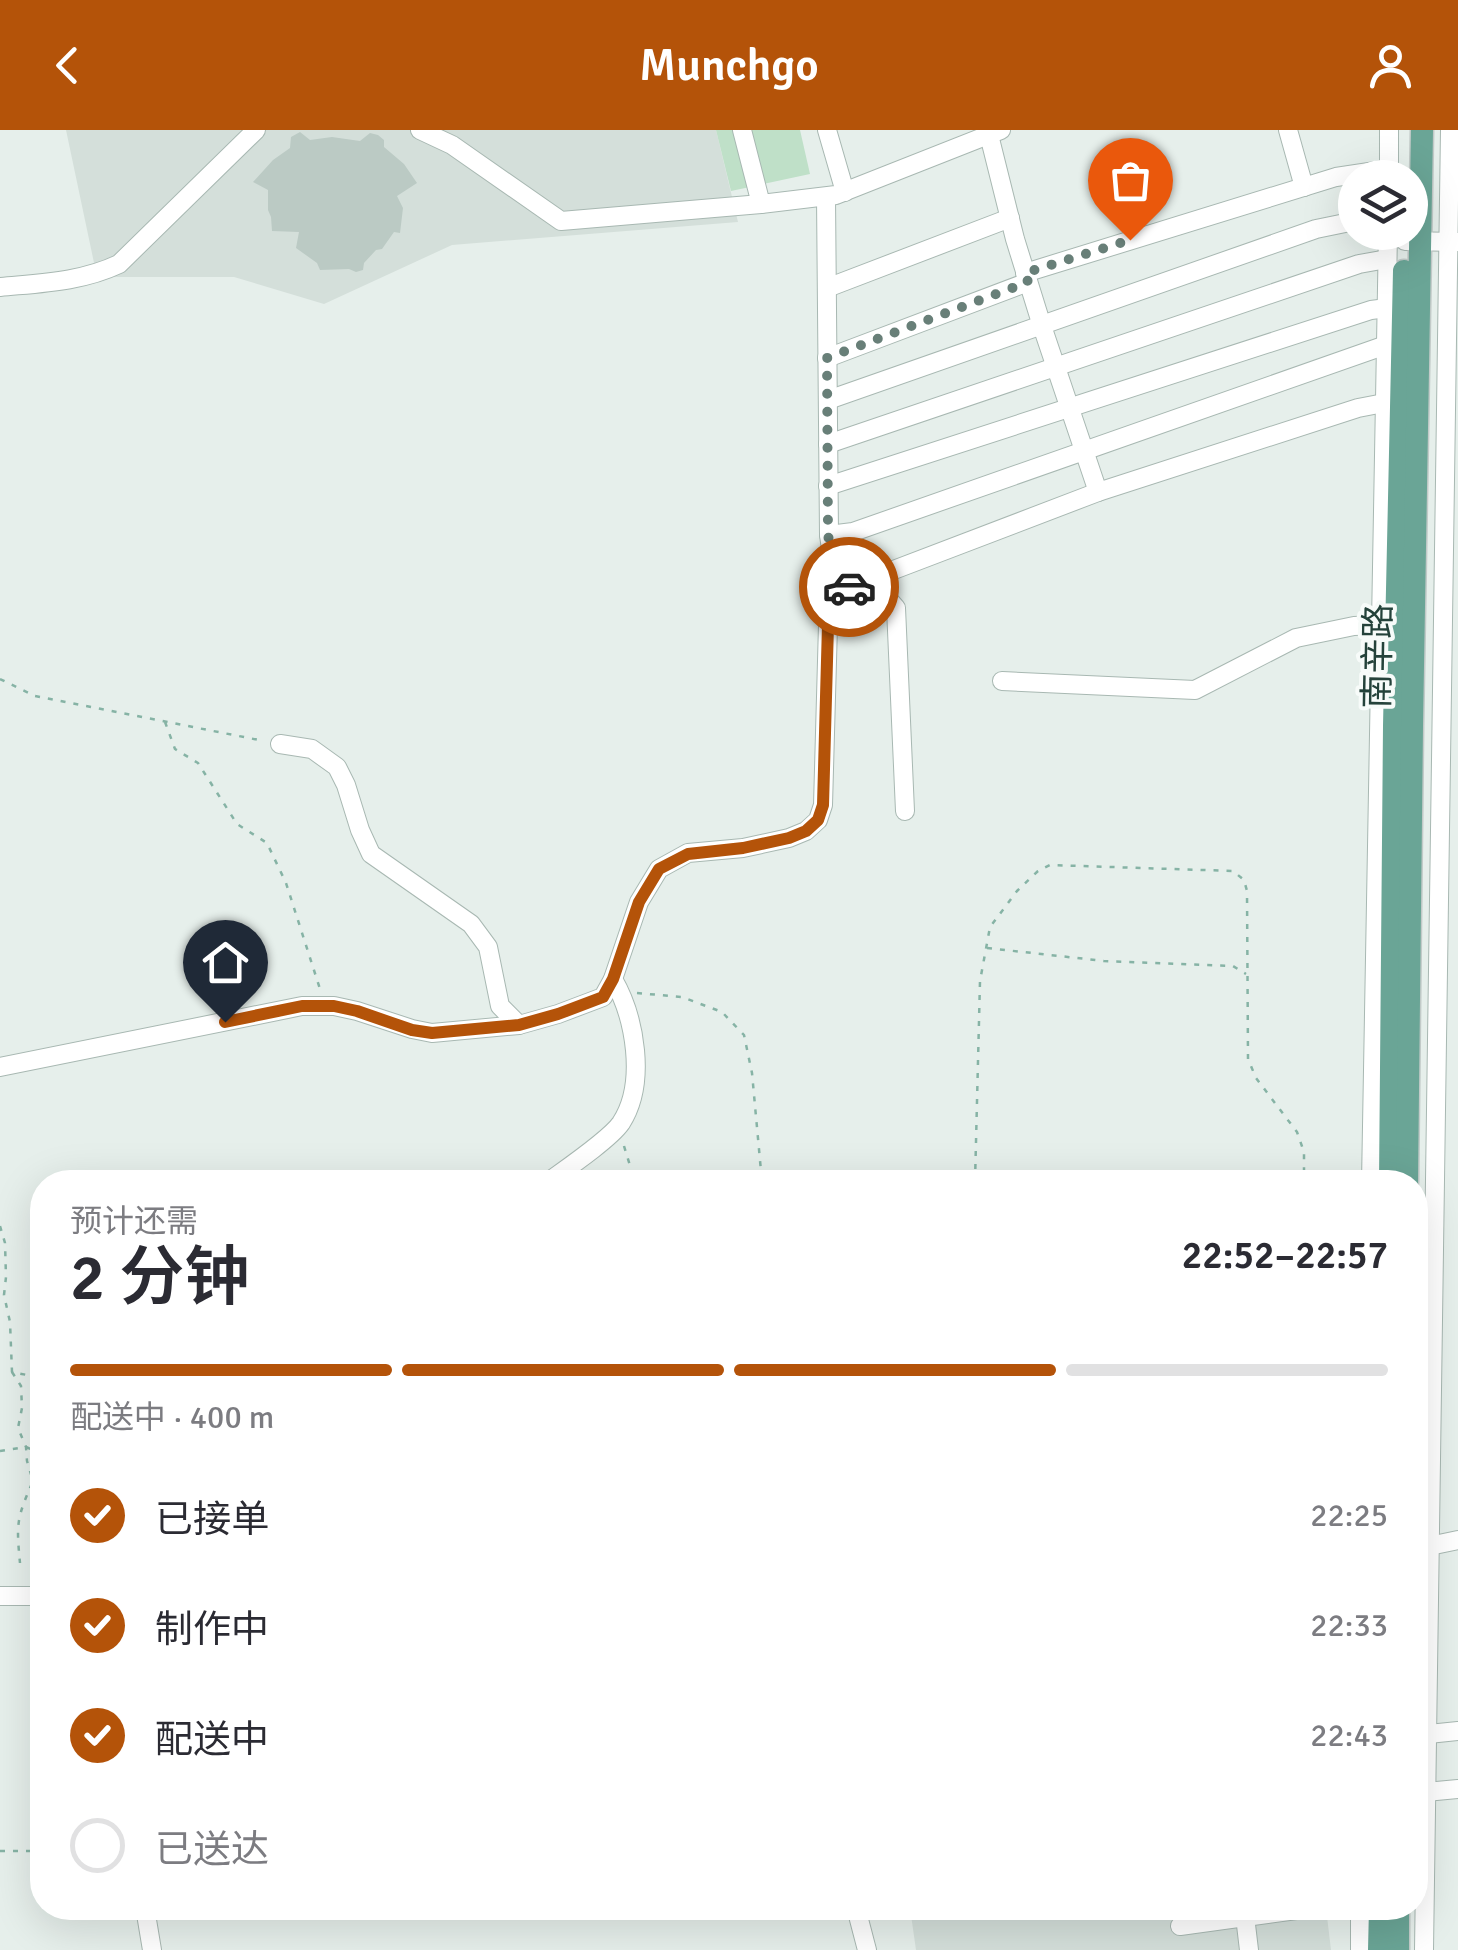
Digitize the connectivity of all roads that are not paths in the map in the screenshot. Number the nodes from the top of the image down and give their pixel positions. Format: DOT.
graph roads {
  1 [pos="256,130"];
  2 [pos="420,130"];
  3 [pos="742,130"];
  4 [pos="827,130"];
  5 [pos="1288,130"];
  6 [pos="1389,130"];
  7 [pos="1407,130"];
  8 [pos="1422,130"];
  9 [pos="1450,130"];
  10 [pos="982,134"];
  11 [pos="1393,160"];
  12 [pos="1399,160"];
  13 [pos="1417,160"];
  14 [pos="1338,176"];
  15 [pos="1304,186"];
  16 [pos="845,192"];
  17 [pos="826,197"];
  18 [pos="761,204"];
  19 [pos="1010,218"];
  20 [pos="1338,224"];
  21 [pos="1428,239"];
  22 [pos="1453,242"];
  23 [pos="1395,250"];
  24 [pos="1402,250"];
  25 [pos="1404,250"];
  26 [pos="1388,259"];
  27 [pos="1027,278"];
  28 [pos="0,286"];
  29 [pos="827,288"];
  30 [pos="1392,301"];
  31 [pos="1042,326"];
  32 [pos="1386,344"];
  33 [pos="827,358"];
  34 [pos="1056,366"];
  35 [pos="828,400"];
  36 [pos="1384,404"];
  37 [pos="1070,408"];
  38 [pos="828,444"];
  39 [pos="1084,451"];
  40 [pos="828,486"];
  41 [pos="1098,492"];
  42 [pos="828,535"];
  43 [pos="1389,579"];
  44 [pos="850,586"];
  45 [pos="1380,625"];
  46 [pos="1413,641"];
  47 [pos="1442,642"];
  48 [pos="1002,681"];
  49 [pos="280,744"];
  50 [pos="906,811"];
  51 [pos="617,986"];
  52 [pos="519,1025"];
  53 [pos="0,1067"];
  54 [pos="563,1170"];
  55 [pos="1380,1170"];
  56 [pos="1380,1170"];
  57 [pos="1407,1170"];
  58 [pos="1428,1182"];
  59 [pos="1434,1182"];
  60 [pos="1428,1364"];
  61 [pos="1458,1540"];
  62 [pos="1428,1546"];
  63 [pos="0,1596"];
  64 [pos="30,1596"];
  65 [pos="1458,1731"];
  66 [pos="1428,1734"];
  67 [pos="1458,1789"];
  68 [pos="1428,1792"];
  69 [pos="147,1920"];
  70 [pos="859,1920"];
  71 [pos="1208,1920"];
  72 [pos="1246,1920"];
  73 [pos="1360,1920"];
  74 [pos="1380,1920"];
  75 [pos="1398,1920"];
  76 [pos="1423,1920"];
  77 [pos="1180,1926"];
  78 [pos="152,1950"];
  79 [pos="867,1950"];
  80 [pos="1249,1950"];
  81 [pos="1360,1950"];
  82 [pos="1379,1950"];
  83 [pos="1398,1950"];
  84 [pos="1424,1950"];
  1 -- 28 [label="street"];
  2 -- 18 [label="street"];
  3 -- 18 [label="street"];
  4 -- 16 [label="street"];
  5 -- 15 [label="street"];
  6 -- 11 [label="street"];
  7 -- 12 [label="main road"];
  8 -- 13 [label="main road, 南辛路"];
  9 -- 22 [label="street"];
  10 -- 16 [label="street"];
  10 -- 19 [label="street"];
  14 -- 15 [label="street"];
  15 -- 27 [label="street"];
  16 -- 17 [label="street"];
  17 -- 18 [label="street"];
  17 -- 29 [label="street"];
  19 -- 27 [label="street"];
  19 -- 29 [label="street"];
  20 -- 31 [label="street"];
  21 -- 22 [label="street"];
  22 -- 47 [label="street"];
  23 -- 26 [label="street"];
  24 -- 30 [label="main road, 南辛路"];
  25 -- 46 [label="main road, 南辛路"];
  26 -- 30 [label="street"];
  26 -- 34 [label="street"];
  27 -- 31 [label="street"];
  27 -- 33 [label="street"];
  29 -- 33 [label="street"];
  30 -- 32 [label="street"];
  30 -- 37 [label="street"];
  30 -- 43 [label="main road, 南辛路"];
  31 -- 34 [label="street"];
  31 -- 35 [label="street"];
  32 -- 36 [label="street"];
  32 -- 39 [label="street"];
  33 -- 35 [label="street"];
  34 -- 37 [label="street"];
  34 -- 38 [label="street"];
  35 -- 38 [label="street"];
  36 -- 41 [label="street"];
  36 -- 43 [label="street"];
  37 -- 39 [label="street"];
  37 -- 40 [label="street"];
  38 -- 40 [label="street"];
  39 -- 41 [label="street"];
  39 -- 42 [label="street"];
  40 -- 42 [label="street"];
  41 -- 44 [label="street"];
  42 -- 44 [label="street"];
  43 -- 45 [label="street"];
  43 -- 55 [label="main road, 南辛路"];
  44 -- 50 [label="street"];
  44 -- 51 [label="street"];
  45 -- 48 [label="street"];
  45 -- 56 [label="street"];
  46 -- 47 [label="street"];
  46 -- 57 [label="main road, 南辛路"];
  47 -- 59 [label="street"];
  49 -- 52 [label="street"];
  51 -- 52 [label="street"];
  51 -- 54 [label="street"];
  52 -- 53 [label="street"];
  58 -- 59 [label="street"];
  59 -- 60 [label="street"];
  61 -- 62 [label="street"];
  63 -- 64 [label="street"];
  65 -- 66 [label="street"];
  67 -- 68 [label="street"];
  69 -- 78 [label="street"];
  70 -- 79 [label="street"];
  71 -- 77 [label="street"];
  72 -- 80 [label="street"];
  73 -- 81 [label="street"];
  74 -- 82 [label="main road"];
  75 -- 83 [label="main road"];
  76 -- 84 [label="street"];
}
